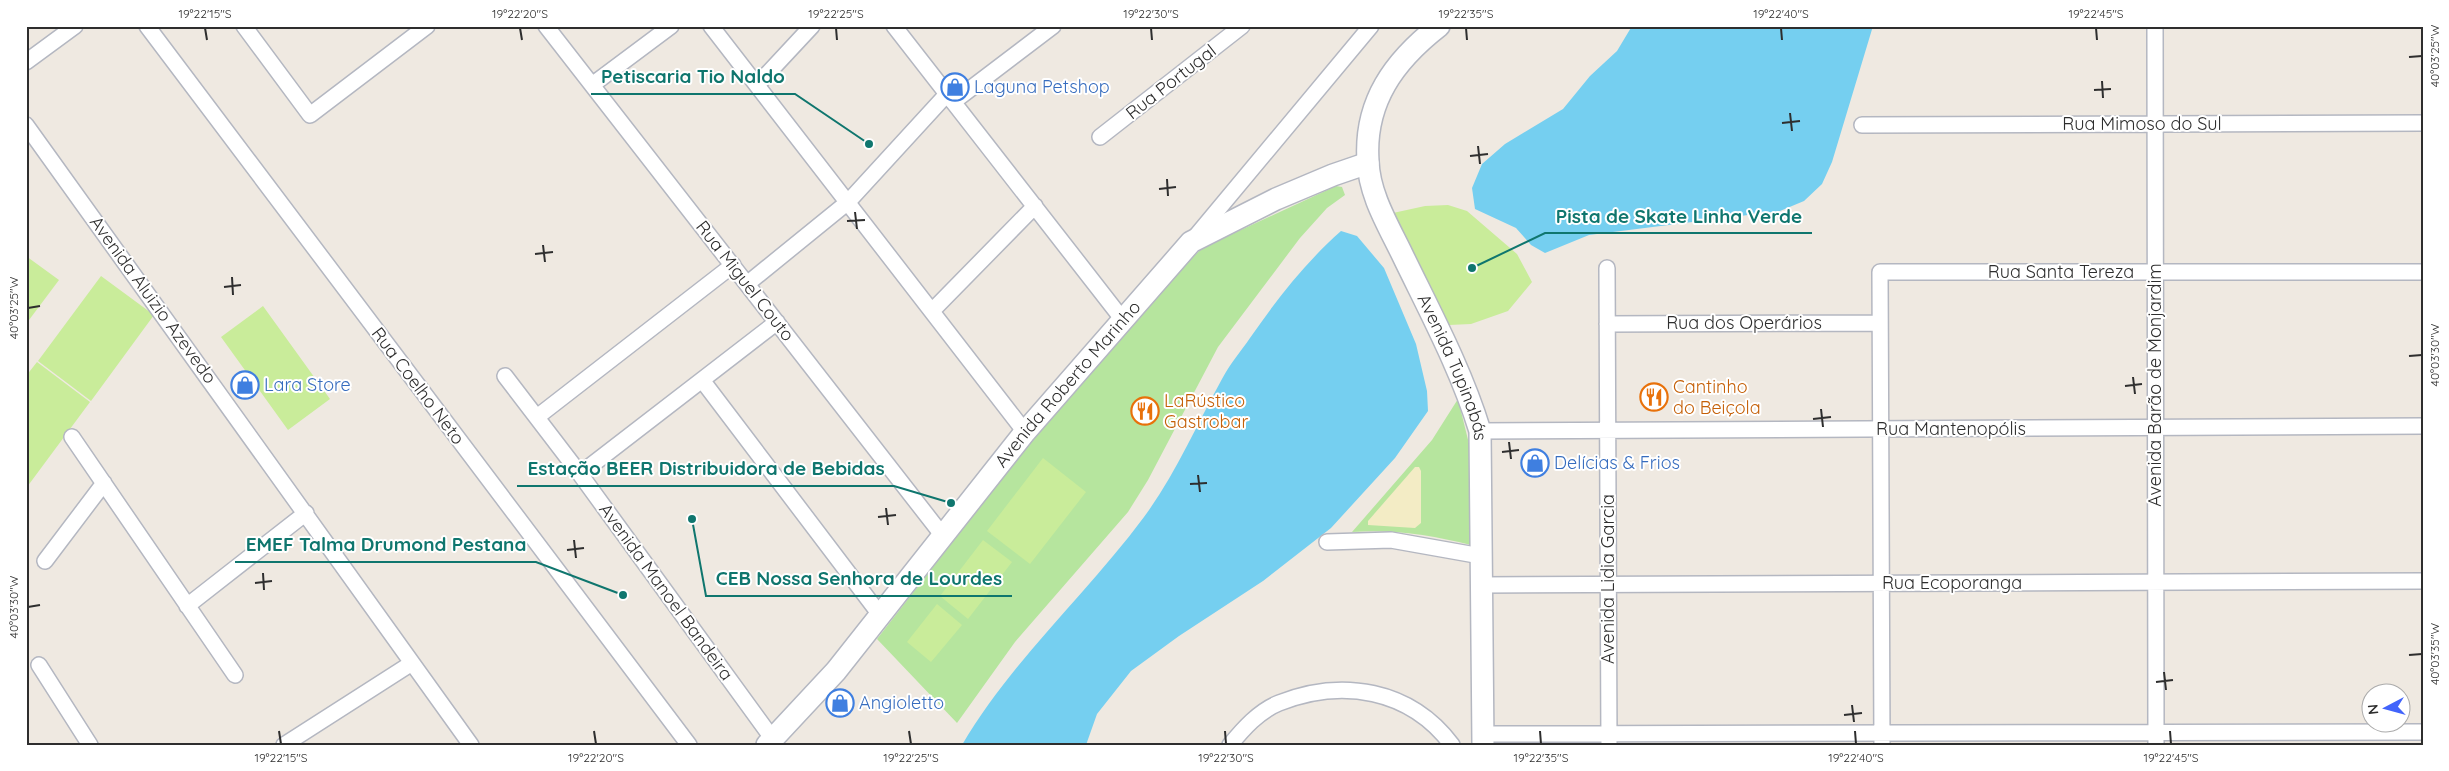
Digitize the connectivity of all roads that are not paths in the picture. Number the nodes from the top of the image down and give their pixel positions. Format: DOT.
graph roads {
  1 [pos="75,26"];
  2 [pos="147,26"];
  3 [pos="244,26"];
  4 [pos="427,26"];
  5 [pos="546,26"];
  6 [pos="671,26"];
  7 [pos="712,26"];
  8 [pos="812,26"];
  9 [pos="894,26"];
  10 [pos="1053,26"];
  11 [pos="1242,26"];
  12 [pos="1372,26"];
  13 [pos="1439,26"];
  14 [pos="2155,26"];
  15 [pos="26,62"];
  16 [pos="592,85"];
  17 [pos="757,85"];
  18 [pos="950,98"];
  19 [pos="2423,123"];
  20 [pos="2155,124"];
  21 [pos="26,125"];
  22 [pos="1862,125"];
  23 [pos="1100,137"];
  24 [pos="1368,163"];
  25 [pos="848,202"];
  26 [pos="1035,206"];
  27 [pos="1191,242"];
  28 [pos="732,265"];
  29 [pos="1606,268"];
  30 [pos="2155,272"];
  31 [pos="2423,272"];
  32 [pos="747,284"];
  33 [pos="932,310"];
  34 [pos="1123,320"];
  35 [pos="777,322"];
  36 [pos="1880,323"];
  37 [pos="1608,324"];
  38 [pos="505,376"];
  39 [pos="702,380"];
  40 [pos="537,417"];
  41 [pos="2423,426"];
  42 [pos="2155,428"];
  43 [pos="1880,429"];
  44 [pos="1608,430"];
  45 [pos="1480,431"];
  46 [pos="1025,432"];
  47 [pos="72,437"];
  48 [pos="580,474"];
  49 [pos="104,483"];
  50 [pos="306,513"];
  51 [pos="943,536"];
  52 [pos="1326,542"];
  53 [pos="1481,556"];
  54 [pos="45,560"];
  55 [pos="2423,581"];
  56 [pos="2156,582"];
  57 [pos="1881,583"];
  58 [pos="1608,584"];
  59 [pos="1482,585"];
  60 [pos="187,606"];
  61 [pos="881,616"];
  62 [pos="412,663"];
  63 [pos="39,665"];
  64 [pos="235,675"];
  65 [pos="2423,732"];
  66 [pos="1483,739"];
  67 [pos="1609,739"];
  68 [pos="1882,739"];
  69 [pos="2156,739"];
  70 [pos="769,741"];
  71 [pos="88,743"];
  72 [pos="284,745"];
  73 [pos="471,745"];
  74 [pos="689,745"];
  75 [pos="1230,745"];
  76 [pos="1452,745"];
  1 -- 15 [label="street"];
  2 -- 74 [label="street, Rua Coelho Neto"];
  3 -- 4 [label="street"];
  5 -- 16 [label="street, Rua Miguel Couto"];
  6 -- 16 [label="street"];
  7 -- 17 [label="street"];
  8 -- 17 [label="street"];
  9 -- 18 [label="street"];
  10 -- 18 [label="street"];
  11 -- 23 [label="street, Rua Portugal"];
  12 -- 27 [label="street, Avenida Roberto Marinho"];
  13 -- 24 [label="main road, Avenida Tupinabás"];
  14 -- 20 [label="street, Avenida Barão de Monjardim"];
  16 -- 28 [label="street, Rua Miguel Couto"];
  17 -- 25 [label="street"];
  18 -- 25 [label="street"];
  18 -- 26 [label="street"];
  19 -- 20 [label="street, Rua Mimoso do Sul"];
  20 -- 22 [label="street, Rua Mimoso do Sul"];
  20 -- 30 [label="street, Avenida Barão de Monjardim"];
  21 -- 50 [label="street, Avenida Aluizio Azevedo"];
  24 -- 27 [label="main road"];
  24 -- 45 [label="main road, Avenida Tupinabás"];
  25 -- 32 [label="street"];
  25 -- 33 [label="street"];
  26 -- 33 [label="street"];
  26 -- 34 [label="street"];
  27 -- 34 [label="main road, Avenida Roberto Marinho"];
  28 -- 32 [label="street, Rua Miguel Couto"];
  28 -- 40 [label="street"];
  29 -- 37 [label="street, Avenida Lidia Garcia"];
  30 -- 31 [label="street, Rua Santa Tereza"];
  30 -- 36 [label="street, Rua Santa Tereza"];
  30 -- 42 [label="street, Avenida Barão de Monjardim"];
  32 -- 35 [label="street, Rua Miguel Couto"];
  33 -- 46 [label="street"];
  34 -- 46 [label="main road, Avenida Roberto Marinho"];
  35 -- 39 [label="street"];
  35 -- 51 [label="street, Rua Miguel Couto"];
  36 -- 37 [label="street, Rua dos Operários"];
  36 -- 43 [label="street"];
  37 -- 44 [label="street, Avenida Lidia Garcia"];
  38 -- 40 [label="street, Avenida Manoel Bandeira"];
  39 -- 48 [label="street"];
  39 -- 61 [label="street"];
  40 -- 48 [label="street, Avenida Manoel Bandeira"];
  41 -- 42 [label="street, Rua Mantenopólis"];
  42 -- 43 [label="street, Rua Mantenopólis"];
  42 -- 56 [label="street, Avenida Barão de Monjardim"];
  43 -- 44 [label="street, Rua Mantenopólis"];
  43 -- 57 [label="street"];
  44 -- 45 [label="street, Rua Mantenopólis"];
  44 -- 58 [label="street, Avenida Lidia Garcia"];
  45 -- 53 [label="main road, Avenida Tupinabás"];
  46 -- 51 [label="main road, Avenida Roberto Marinho"];
  47 -- 49 [label="street"];
  48 -- 70 [label="street, Avenida Manoel Bandeira"];
  49 -- 54 [label="street"];
  49 -- 60 [label="street"];
  50 -- 60 [label="street"];
  50 -- 62 [label="street, Avenida Aluizio Azevedo"];
  51 -- 61 [label="main road, Avenida Roberto Marinho"];
  52 -- 53 [label="street"];
  53 -- 59 [label="main road, Avenida Tupinabás"];
  55 -- 56 [label="street, Rua Ecoporanga"];
  56 -- 57 [label="street, Rua Ecoporanga"];
  56 -- 69 [label="street, Avenida Barão de Monjardim"];
  57 -- 58 [label="street, Rua Ecoporanga"];
  57 -- 68 [label="street"];
  58 -- 59 [label="street, Rua Ecoporanga"];
  58 -- 67 [label="street, Avenida Lidia Garcia"];
  59 -- 66 [label="main road, Avenida Tupinabás"];
  60 -- 64 [label="street"];
  61 -- 70 [label="main road, Avenida Roberto Marinho"];
  62 -- 72 [label="street"];
  62 -- 73 [label="street, Avenida Aluizio Azevedo"];
  63 -- 71 [label="street"];
  65 -- 69 [label="street"];
  66 -- 67 [label="street"];
  67 -- 68 [label="street"];
  68 -- 69 [label="street"];
  75 -- 76 [label="street"];
}
